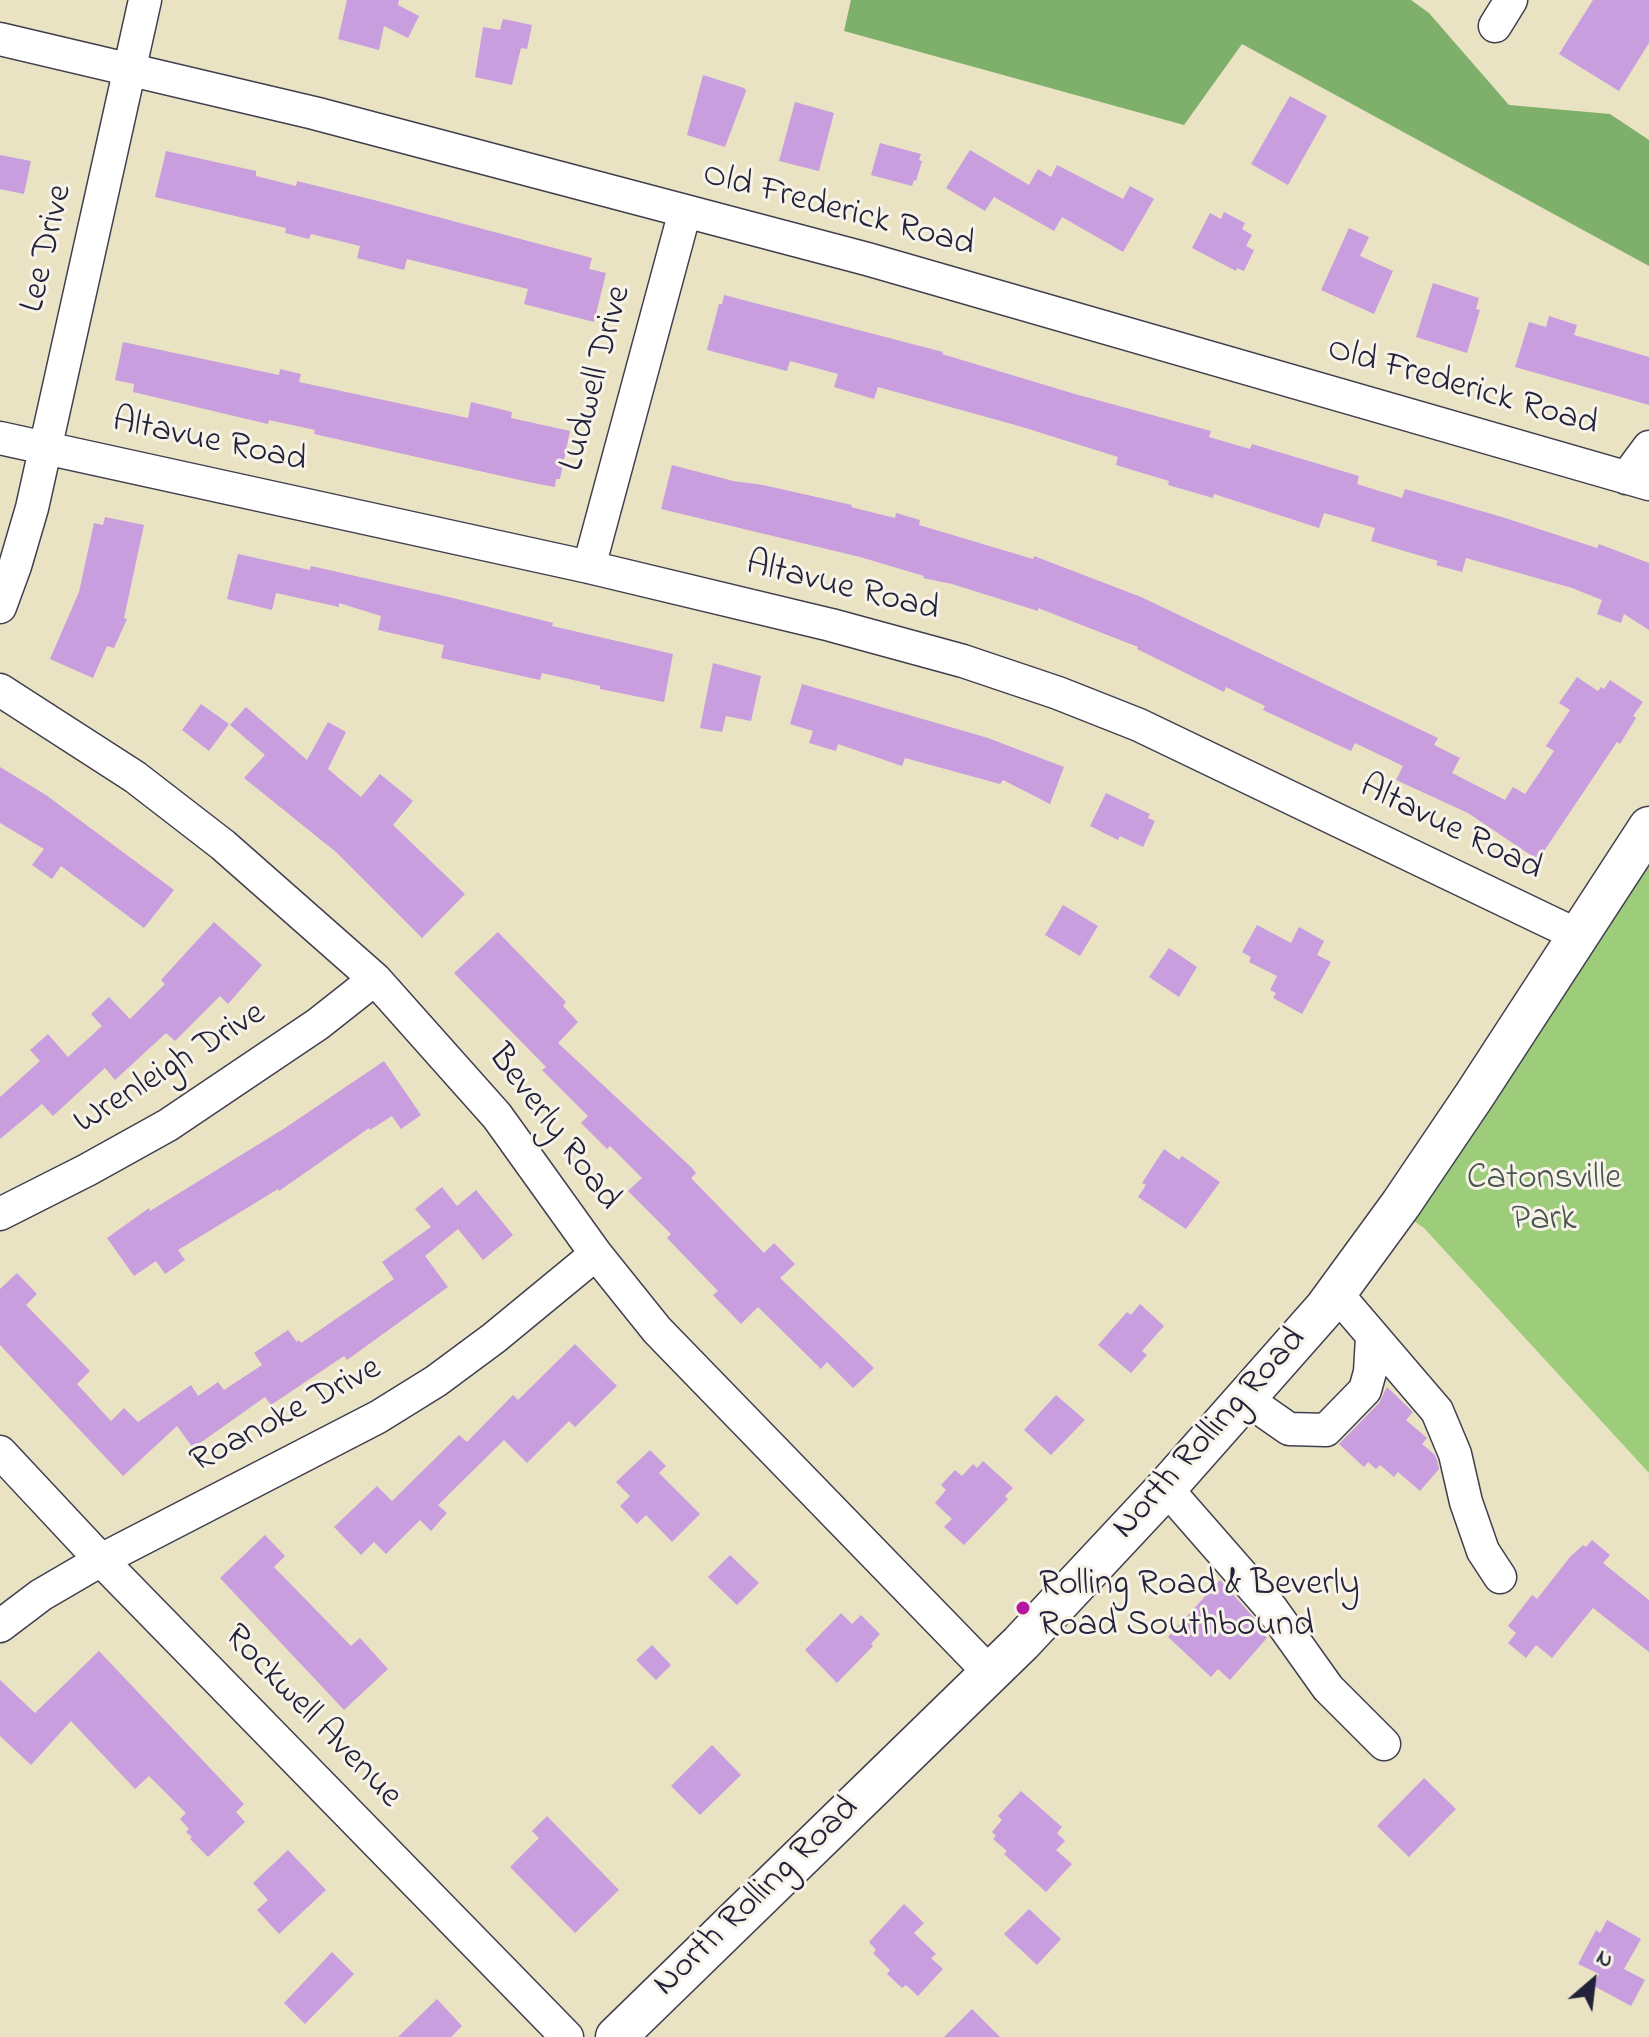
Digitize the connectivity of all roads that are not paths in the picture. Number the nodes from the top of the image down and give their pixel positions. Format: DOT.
graph roads {
  1 [pos="145,0"];
  2 [pos="0,39"];
  3 [pos="130,70"];
  4 [pos="685,211"];
  5 [pos="0,438"];
  6 [pos="1649,447"];
  7 [pos="44,448"];
  8 [pos="1638,481"];
  9 [pos="589,567"];
  10 [pos="0,607"];
  11 [pos="0,690"];
  12 [pos="1649,827"];
  13 [pos="1577,935"];
  14 [pos="375,979"];
  15 [pos="0,1214"];
  16 [pos="596,1254"];
  17 [pos="1336,1293"];
  18 [pos="1372,1338"];
  19 [pos="1246,1399"];
  20 [pos="0,1452"];
  21 [pos="1166,1488"];
  22 [pos="101,1560"];
  23 [pos="1500,1577"];
  24 [pos="0,1626"];
  25 [pos="989,1672"];
  26 [pos="1384,1744"];
  27 [pos="567,2037"];
  28 [pos="616,2037"];
  1 -- 3 [label="street, Lee Drive"];
  2 -- 3 [label="street, Old Frederick Road"];
  3 -- 4 [label="street, Old Frederick Road"];
  3 -- 7 [label="street, Lee Drive"];
  4 -- 8 [label="street, Old Frederick Road"];
  4 -- 9 [label="street, Ludwell Drive"];
  5 -- 7 [label="street, Altavue Road"];
  6 -- 8 [label="street"];
  7 -- 9 [label="street, Altavue Road"];
  7 -- 10 [label="street, Lee Drive"];
  9 -- 13 [label="street, Altavue Road"];
  11 -- 14 [label="street, Beverly Road"];
  12 -- 13 [label="main road, North Rolling Road"];
  13 -- 17 [label="main road, North Rolling Road"];
  14 -- 15 [label="street, Wrenleigh Drive"];
  14 -- 16 [label="street, Beverly Road"];
  16 -- 22 [label="street, Roanoke Drive"];
  16 -- 25 [label="street, Beverly Road"];
  17 -- 18 [label="street"];
  17 -- 19 [label="main road, North Rolling Road"];
  18 -- 19 [label="street"];
  18 -- 23 [label="street"];
  19 -- 21 [label="main road, North Rolling Road"];
  20 -- 22 [label="street, Rockwell Avenue"];
  21 -- 25 [label="main road, North Rolling Road"];
  21 -- 26 [label="street"];
  22 -- 24 [label="street, Roanoke Drive"];
  22 -- 27 [label="street, Rockwell Avenue"];
  25 -- 28 [label="main road, North Rolling Road"];
}
